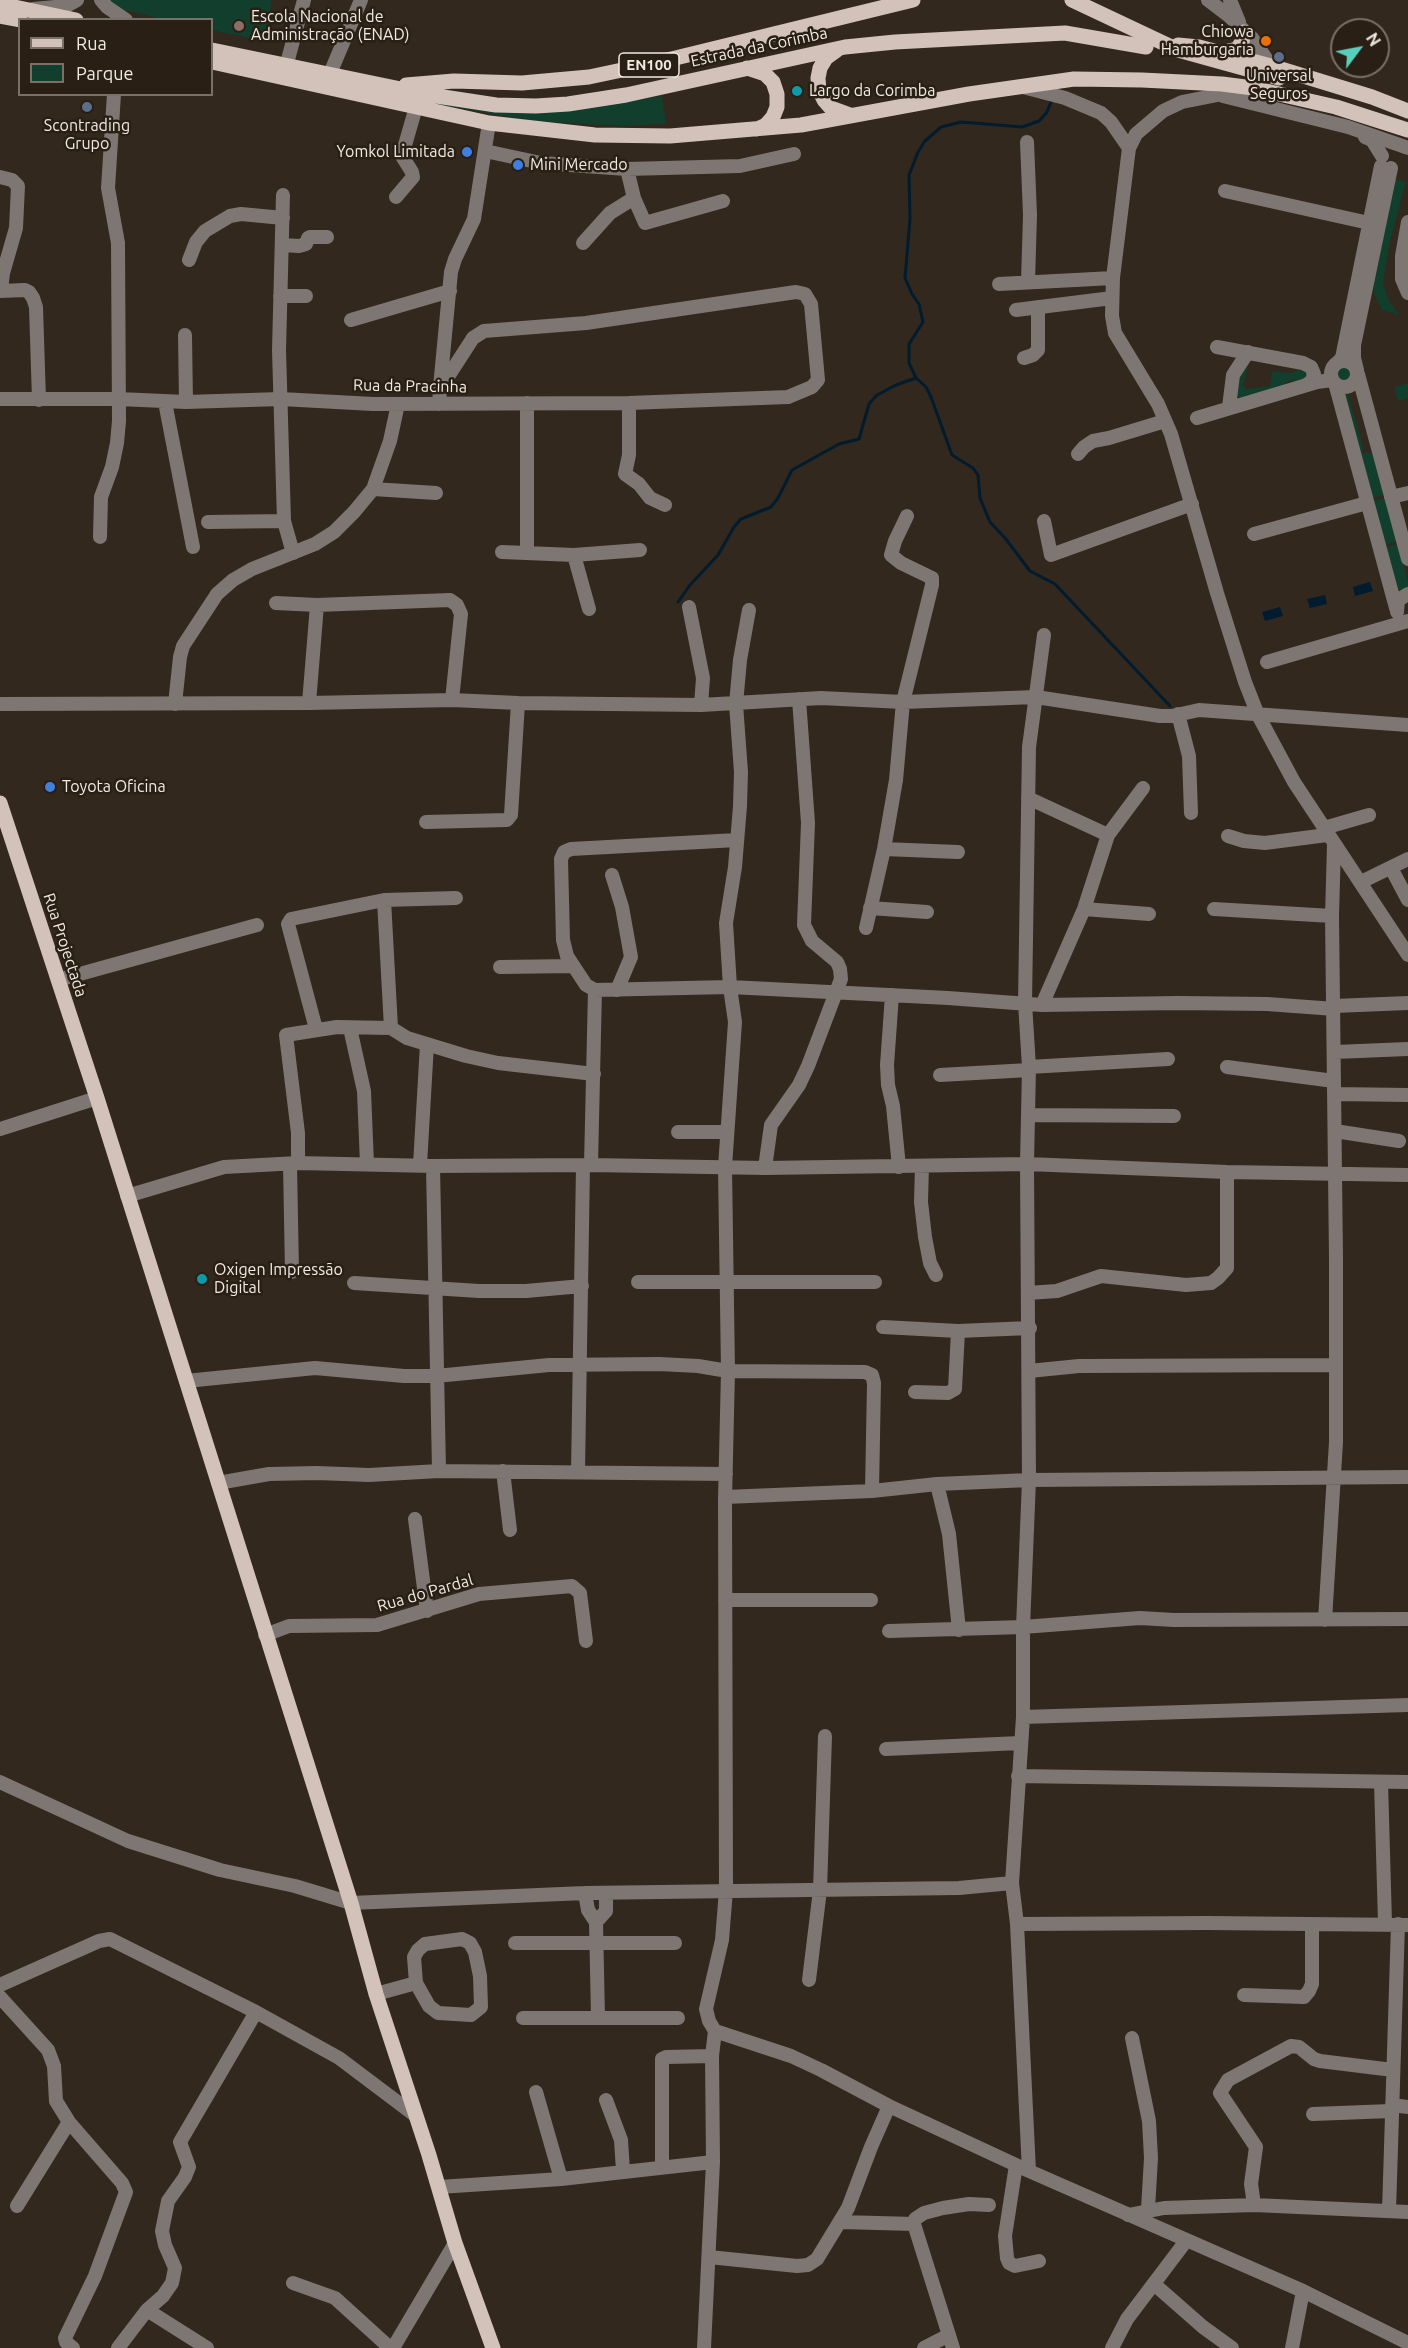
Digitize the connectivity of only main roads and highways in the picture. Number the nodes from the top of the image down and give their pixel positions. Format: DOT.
graph roads {
  1 [pos="912,0"];
  2 [pos="1072,0"];
  3 [pos="0,4"];
  4 [pos="23,15"];
  5 [pos="0,16"];
  6 [pos="55,18"];
  7 [pos="1244,32"];
  8 [pos="1178,45"];
  9 [pos="845,47"];
  10 [pos="1146,47"];
  11 [pos="213,50"];
  12 [pos="1219,53"];
  13 [pos="213,62"];
  14 [pos="740,69"];
  15 [pos="1275,72"];
  16 [pos="382,87"];
  17 [pos="1408,111"];
  18 [pos="858,115"];
  19 [pos="1408,117"];
  20 [pos="752,130"];
  21 [pos="1408,130"];
  22 [pos="0,803"];
  23 [pos="3,821"];
  24 [pos="493,2348"];
  1 -- 16 [label="main road, Estrada da Corimba / EN100"];
  2 -- 15 [label="main road, bridge"];
  3 -- 4 [label="main road"];
  4 -- 5 [label="main road"];
  4 -- 6 [label="main road"];
  7 -- 12 [label="main road"];
  8 -- 12 [label="main road"];
  9 -- 10 [label="main road, Estrada da Corimba / EN100"];
  9 -- 14 [label="main road, Estrada da Corimba / EN100"];
  9 -- 18 [label="main road"];
  11 -- 16 [label="main road, Estrada da Corimba / EN100"];
  12 -- 15 [label="main road"];
  13 -- 20 [label="main road"];
  14 -- 16 [label="main road, Estrada da Corimba / EN100"];
  14 -- 20 [label="main road"];
  15 -- 17 [label="main road"];
  15 -- 19 [label="main road"];
  18 -- 20 [label="main road"];
  18 -- 21 [label="main road"];
  22 -- 23 [label="main road, Rua Projectada"];
  23 -- 24 [label="main road, Rua Projectada"];
}
